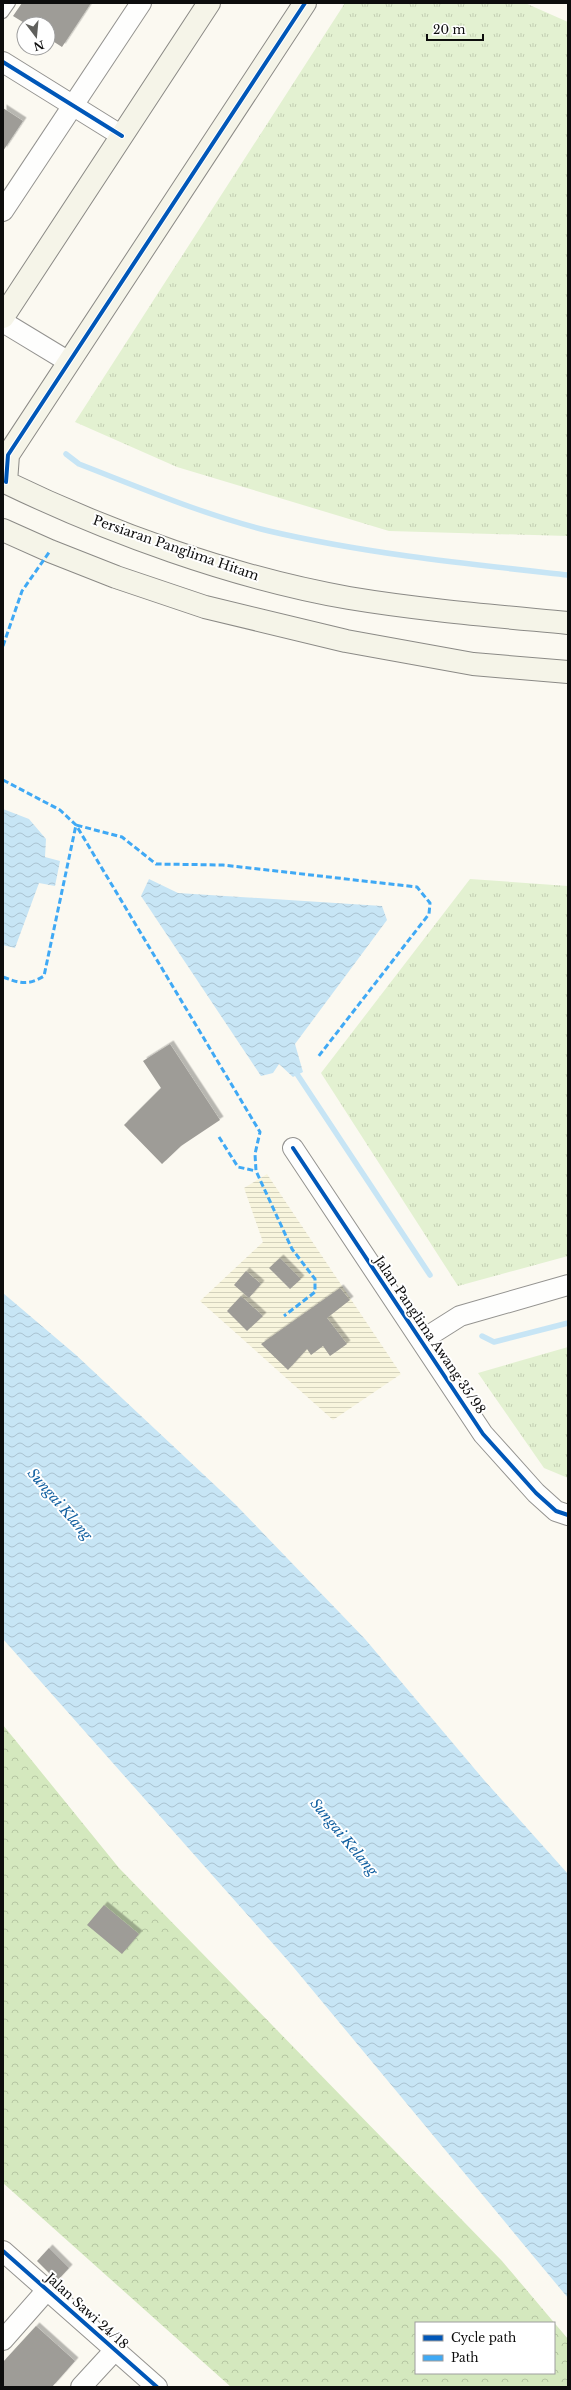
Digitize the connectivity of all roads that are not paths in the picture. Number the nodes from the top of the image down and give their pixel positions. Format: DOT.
graph roads {
  1 [pos="10,3"];
  2 [pos="141,3"];
  3 [pos="210,3"];
  4 [pos="305,3"];
  5 [pos="3,13"];
  6 [pos="3,62"];
  7 [pos="73,105"];
  8 [pos="122,136"];
  9 [pos="7,198"];
  10 [pos="3,317"];
  11 [pos="3,322"];
  12 [pos="69,362"];
  13 [pos="4,482"];
  14 [pos="3,530"];
  15 [pos="568,623"];
  16 [pos="568,672"];
  17 [pos="293,1148"];
  18 [pos="568,1285"];
  19 [pos="422,1340"];
  20 [pos="568,1515"];
  21 [pos="3,2251"];
  22 [pos="47,2290"];
  23 [pos="3,2340"];
  24 [pos="115,2350"];
  25 [pos="82,2387"];
  26 [pos="157,2387"];
  1 -- 5 [label="lane"];
  2 -- 7 [label="street"];
  3 -- 8 [label="main road"];
  4 -- 12 [label="main road"];
  6 -- 7 [label="street"];
  7 -- 8 [label="street"];
  7 -- 9 [label="street"];
  8 -- 10 [label="main road"];
  11 -- 12 [label="street"];
  12 -- 13 [label="main road"];
  13 -- 15 [label="main road, Persiaran Panglima Hitam"];
  14 -- 16 [label="main road"];
  17 -- 19 [label="street, Jalan Panglima Awang 35/98"];
  18 -- 19 [label="street"];
  19 -- 20 [label="street, Jalan Panglima Awang 35/98"];
  21 -- 22 [label="street, Jalan Sawi 24/18"];
  22 -- 23 [label="street"];
  22 -- 24 [label="street, Jalan Sawi 24/18"];
  24 -- 25 [label="street"];
  24 -- 26 [label="street, Jalan Sawi 24/18"];
}
